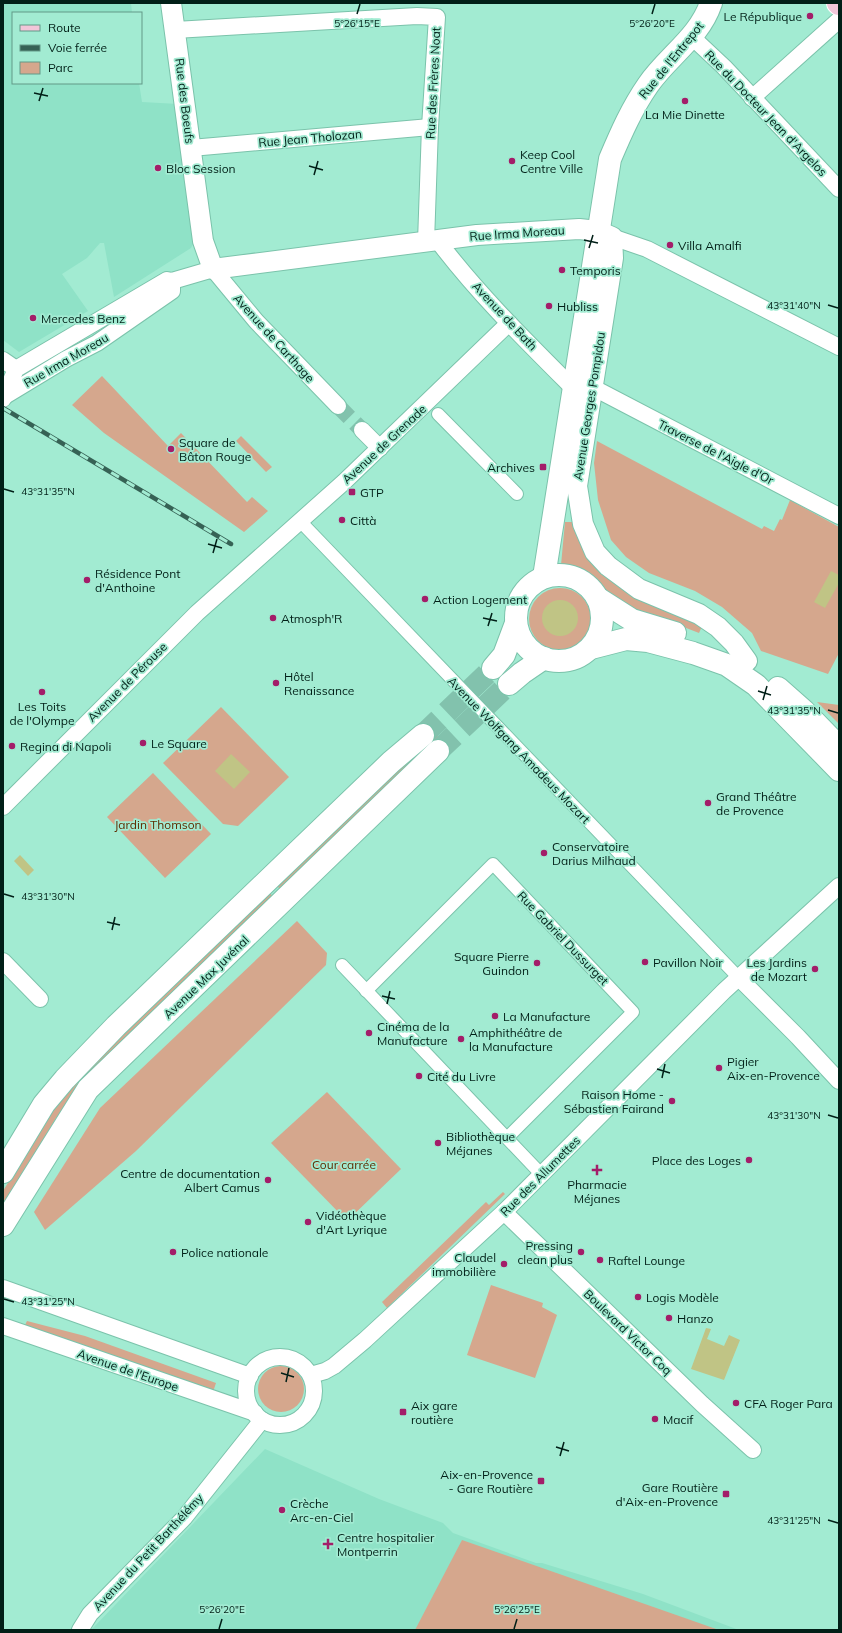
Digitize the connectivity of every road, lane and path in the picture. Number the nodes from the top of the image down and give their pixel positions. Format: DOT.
graph roads {
  1 [pos="171,3"];
  2 [pos="711,3"];
  3 [pos="839,20"];
  4 [pos="175,30"];
  5 [pos="692,37"];
  6 [pos="752,98"];
  7 [pos="430,127"];
  8 [pos="191,148"];
  9 [pos="839,189"];
  10 [pos="605,234"];
  11 [pos="432,241"];
  12 [pos="213,269"];
  13 [pos="172,281"];
  14 [pos="509,323"];
  15 [pos="839,347"];
  16 [pos="9,365"];
  17 [pos="583,388"];
  18 [pos="4,398"];
  19 [pos="338,406"];
  20 [pos="438,414"];
  21 [pos="362,430"];
  22 [pos="380,448"];
  23 [pos="517,494"];
  24 [pos="839,516"];
  25 [pos="300,521"];
  26 [pos="256,562"];
  27 [pos="544,577"];
  28 [pos="599,599"];
  29 [pos="516,623"];
  30 [pos="591,648"];
  31 [pos="544,658"];
  32 [pos="747,661"];
  33 [pos="494,668"];
  34 [pos="509,684"];
  35 [pos="423,734"];
  36 [pos="839,747"];
  37 [pos="438,751"];
  38 [pos="839,770"];
  39 [pos="3,807"];
  40 [pos="839,886"];
  41 [pos="3,961"];
  42 [pos="342,965"];
  43 [pos="739,978"];
  44 [pos="366,991"];
  45 [pos="40,999"];
  46 [pos="839,1081"];
  47 [pos="507,1138"];
  48 [pos="3,1172"];
  49 [pos="541,1174"];
  50 [pos="504,1212"];
  51 [pos="3,1225"];
  52 [pos="3,1288"];
  53 [pos="3,1326"];
  54 [pos="334,1366"];
  55 [pos="311,1375"];
  56 [pos="250,1376"];
  57 [pos="314,1393"];
  58 [pos="258,1416"];
  59 [pos="753,1450"];
  60 [pos="80,1630"];
  1 -- 4 [label="street, Rue des Boeufs"];
  2 -- 5 [label="main road, Rue de l'Entrepot"];
  3 -- 6 [label="street"];
  4 -- 7 [label="street, Rue des Frères Noat"];
  4 -- 8 [label="street, Rue des Boeufs"];
  5 -- 6 [label="street, Rue du Docteur Jean d'Argelos"];
  5 -- 10 [label="main road, Rue de l'Entrepot"];
  6 -- 9 [label="street, Rue du Docteur Jean d'Argelos"];
  7 -- 8 [label="street, Rue Jean Tholozan"];
  7 -- 11 [label="street, Rue des Frères Noat"];
  8 -- 12 [label="street, Rue des Boeufs"];
  10 -- 11 [label="street, Rue Irma Moreau"];
  10 -- 15 [label="street, Rue Irma Moreau"];
  10 -- 17 [label="main road, Avenue Georges Pompidou"];
  11 -- 12 [label="street, Rue Irma Moreau"];
  11 -- 14 [label="street, Avenue de Bath"];
  12 -- 13 [label="street, Rue Irma Moreau"];
  12 -- 19 [label="street, Avenue de Carthage"];
  13 -- 16 [label="street, Rue Irma Moreau"];
  13 -- 18 [label="street, Rue Irma Moreau"];
  14 -- 17 [label="street, Avenue de Bath"];
  14 -- 22 [label="street, Avenue de Grenade"];
  16 -- 18 [label="street, Rue Irma Moreau"];
  17 -- 24 [label="street, Traverse de l'Aigle d'Or"];
  17 -- 27 [label="main road, Avenue Georges Pompidou"];
  17 -- 32 [label="street, Avenue Georges Pompidou"];
  20 -- 23 [label="street"];
  21 -- 22 [label="street"];
  22 -- 25 [label="street, Avenue de Grenade"];
  25 -- 26 [label="street, Avenue de Grenade"];
  25 -- 43 [label="street, Avenue Wolfgang Amadeus Mozart"];
  26 -- 39 [label="street, Avenue de Pérouse"];
  27 -- 28 [label="main road"];
  27 -- 29 [label="main road"];
  28 -- 30 [label="main road"];
  28 -- 32 [label="main road"];
  29 -- 31 [label="main road"];
  29 -- 33 [label="main road"];
  30 -- 31 [label="main road"];
  30 -- 38 [label="main road"];
  31 -- 34 [label="main road"];
  32 -- 36 [label="main road"];
  35 -- 48 [label="main road"];
  37 -- 51 [label="main road, Avenue Max Juvénal"];
  40 -- 43 [label="street, Rue des Allumettes"];
  41 -- 45 [label="street"];
  42 -- 44 [label="street"];
  43 -- 46 [label="street, Avenue Wolfgang Amadeus Mozart"];
  43 -- 49 [label="street, Rue des Allumettes"];
  44 -- 47 [label="street"];
  44 -- 47 [label="street, Rue Gabriel Dussurget"];
  47 -- 49 [label="street"];
  49 -- 50 [label="street, Rue des Allumettes"];
  50 -- 54 [label="street, Rue des Allumettes"];
  50 -- 59 [label="street, Boulevard Victor Coq"];
  52 -- 56 [label="street"];
  53 -- 58 [label="street, Avenue de l'Europe"];
  54 -- 55 [label="street, Rue des Allumettes"];
  54 -- 57 [label="street, Rue des Allumettes"];
  55 -- 56 [label="street"];
  55 -- 57 [label="street"];
  56 -- 58 [label="street"];
  57 -- 58 [label="street"];
  58 -- 60 [label="street, Avenue du Petit Barthélémy"];
}
